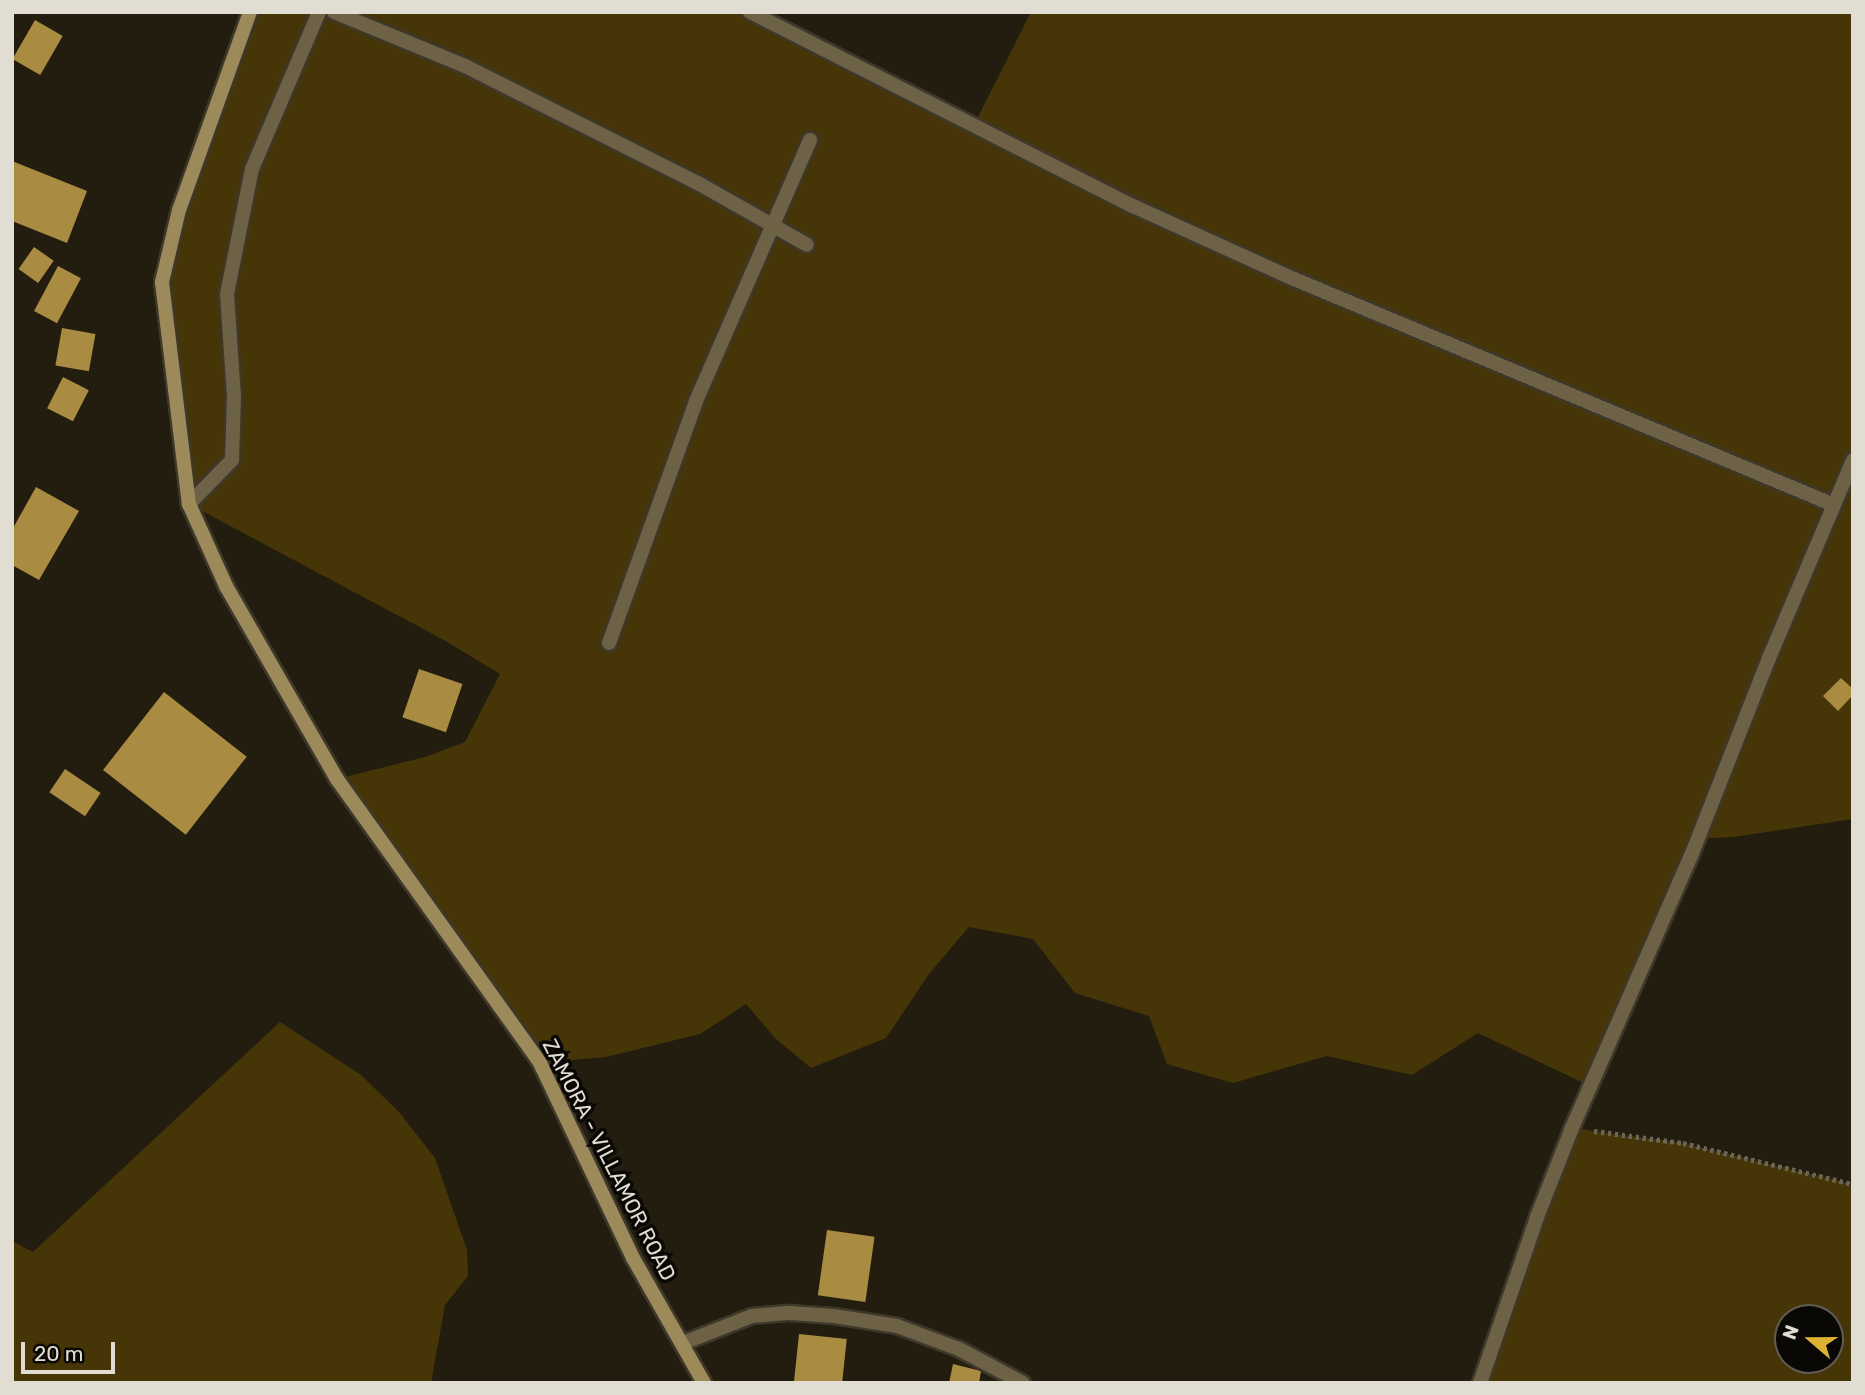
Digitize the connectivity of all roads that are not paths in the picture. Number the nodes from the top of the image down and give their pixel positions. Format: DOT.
graph roads {
  1 [pos="250,12"];
  2 [pos="319,12"];
  3 [pos="334,12"];
  4 [pos="750,12"];
  5 [pos="810,140"];
  6 [pos="772,225"];
  7 [pos="807,245"];
  8 [pos="1853,460"];
  9 [pos="188,504"];
  10 [pos="1834,505"];
  11 [pos="609,643"];
  12 [pos="683,1343"];
  13 [pos="704,1383"];
  14 [pos="1023,1383"];
  15 [pos="1480,1383"];
  1 -- 9 [label="main road, ZAMORA - VILLAMOR ROAD"];
  2 -- 9 [label="street"];
  3 -- 6 [label="street"];
  4 -- 10 [label="street"];
  5 -- 6 [label="street"];
  6 -- 7 [label="street"];
  6 -- 11 [label="street"];
  8 -- 10 [label="street"];
  9 -- 12 [label="main road, ZAMORA - VILLAMOR ROAD"];
  10 -- 15 [label="street"];
  12 -- 13 [label="main road, ZAMORA - VILLAMOR ROAD"];
  12 -- 14 [label="street"];
}
